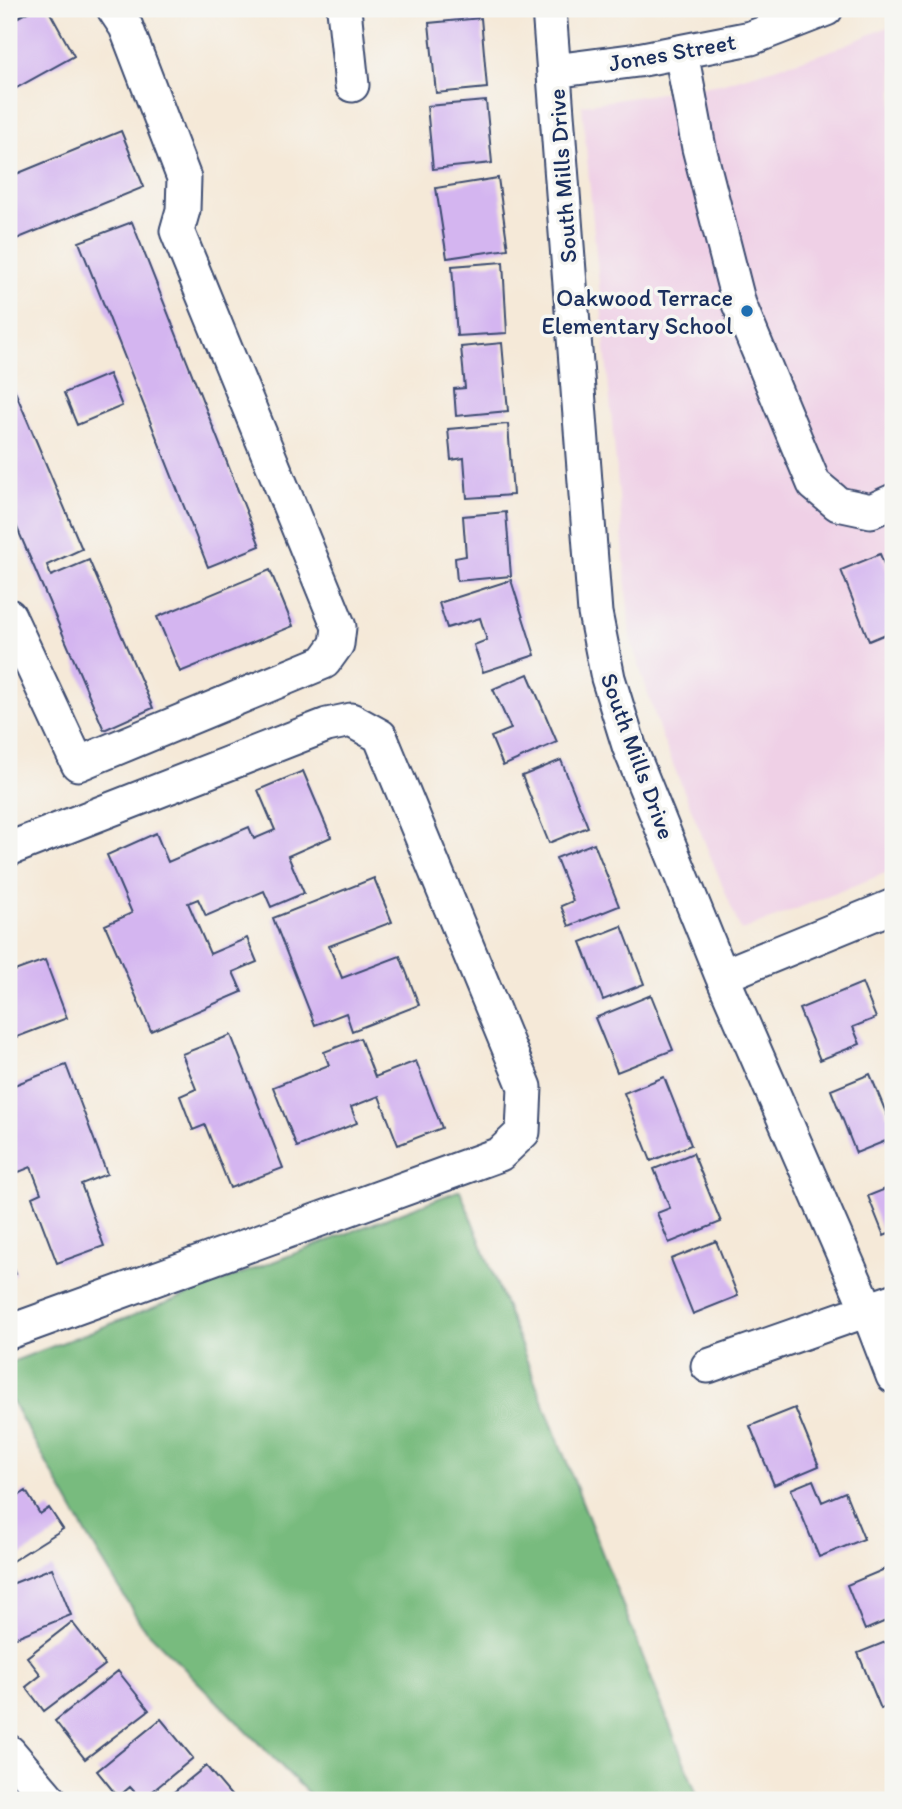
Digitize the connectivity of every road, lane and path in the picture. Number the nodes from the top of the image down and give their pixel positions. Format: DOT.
graph roads {
  1 [pos="114,9"];
  2 [pos="344,9"];
  3 [pos="549,9"];
  4 [pos="826,9"];
  5 [pos="681,52"];
  6 [pos="554,71"];
  7 [pos="352,85"];
  8 [pos="893,501"];
  9 [pos="9,616"];
  10 [pos="9,849"];
  11 [pos="893,906"];
  12 [pos="722,976"];
  13 [pos="881,1306"];
  14 [pos="9,1332"];
  15 [pos="708,1366"];
  16 [pos="893,1376"];
  17 [pos="9,1752"];
  18 [pos="50,1800"];
  1 -- 9 [label="street"];
  2 -- 7 [label="street"];
  3 -- 6 [label="street, South Mills Drive"];
  4 -- 5 [label="street, Jones Street"];
  5 -- 6 [label="street, Jones Street"];
  5 -- 8 [label="street"];
  6 -- 12 [label="street, South Mills Drive"];
  10 -- 14 [label="street"];
  11 -- 12 [label="street"];
  12 -- 13 [label="street, South Mills Drive"];
  13 -- 15 [label="street"];
  13 -- 16 [label="street, South Mills Drive"];
  17 -- 18 [label="street"];
}
